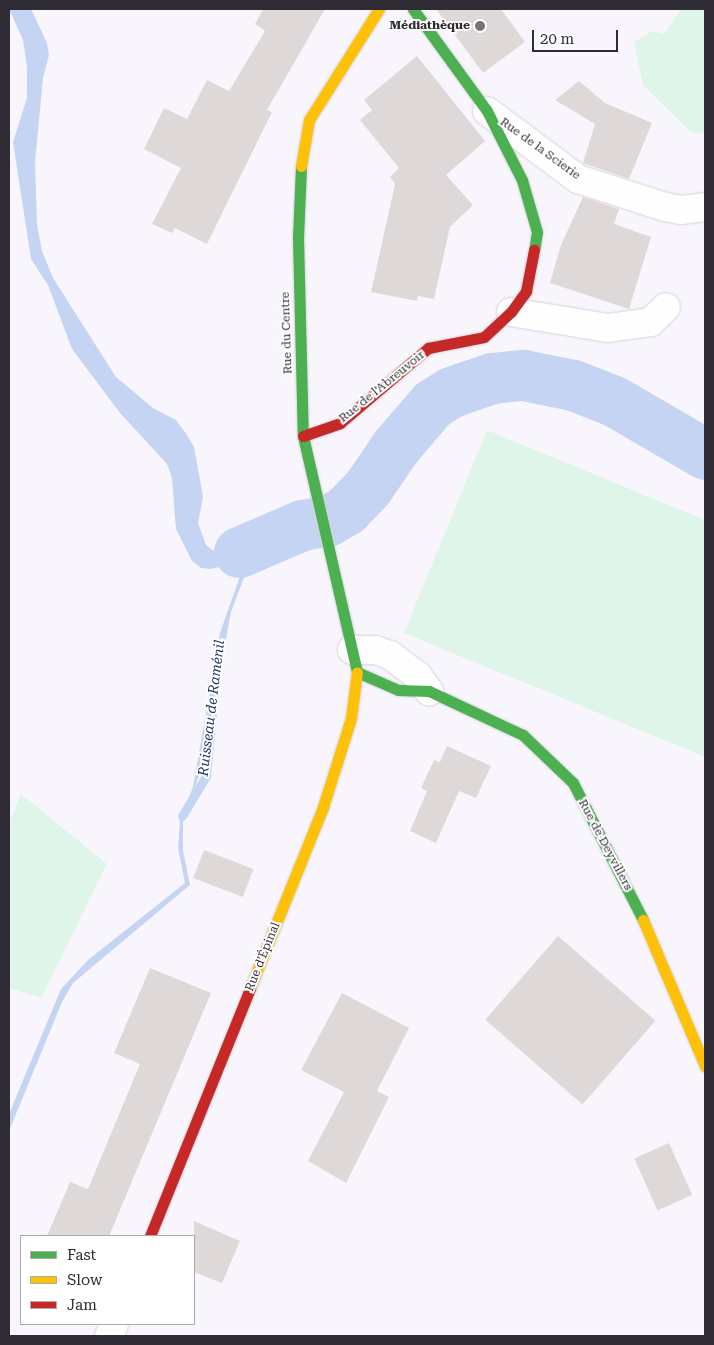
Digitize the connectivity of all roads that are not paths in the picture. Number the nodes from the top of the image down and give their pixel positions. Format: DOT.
graph roads {
  1 [pos="379,9"];
  2 [pos="413,9"];
  3 [pos="488,111"];
  4 [pos="697,212"];
  5 [pos="666,307"];
  6 [pos="511,312"];
  7 [pos="303,436"];
  8 [pos="354,661"];
  9 [pos="429,691"];
  10 [pos="705,1066"];
  11 [pos="150,1235"];
  1 -- 7 [label="street, Rue du Centre"];
  2 -- 3 [label="street, Rue de l’Abreuvoir"];
  3 -- 4 [label="street, Rue de la Scierie"];
  3 -- 6 [label="street, Rue de l’Abreuvoir"];
  5 -- 6 [label="street"];
  6 -- 7 [label="street, Rue de l’Abreuvoir"];
  7 -- 8 [label="street, Rue du Centre"];
  8 -- 9 [label="street, Rue de Deyvillers"];
  8 -- 11 [label="street, Rue d’Épinal"];
  9 -- 10 [label="street, Rue de Deyvillers"];
}
